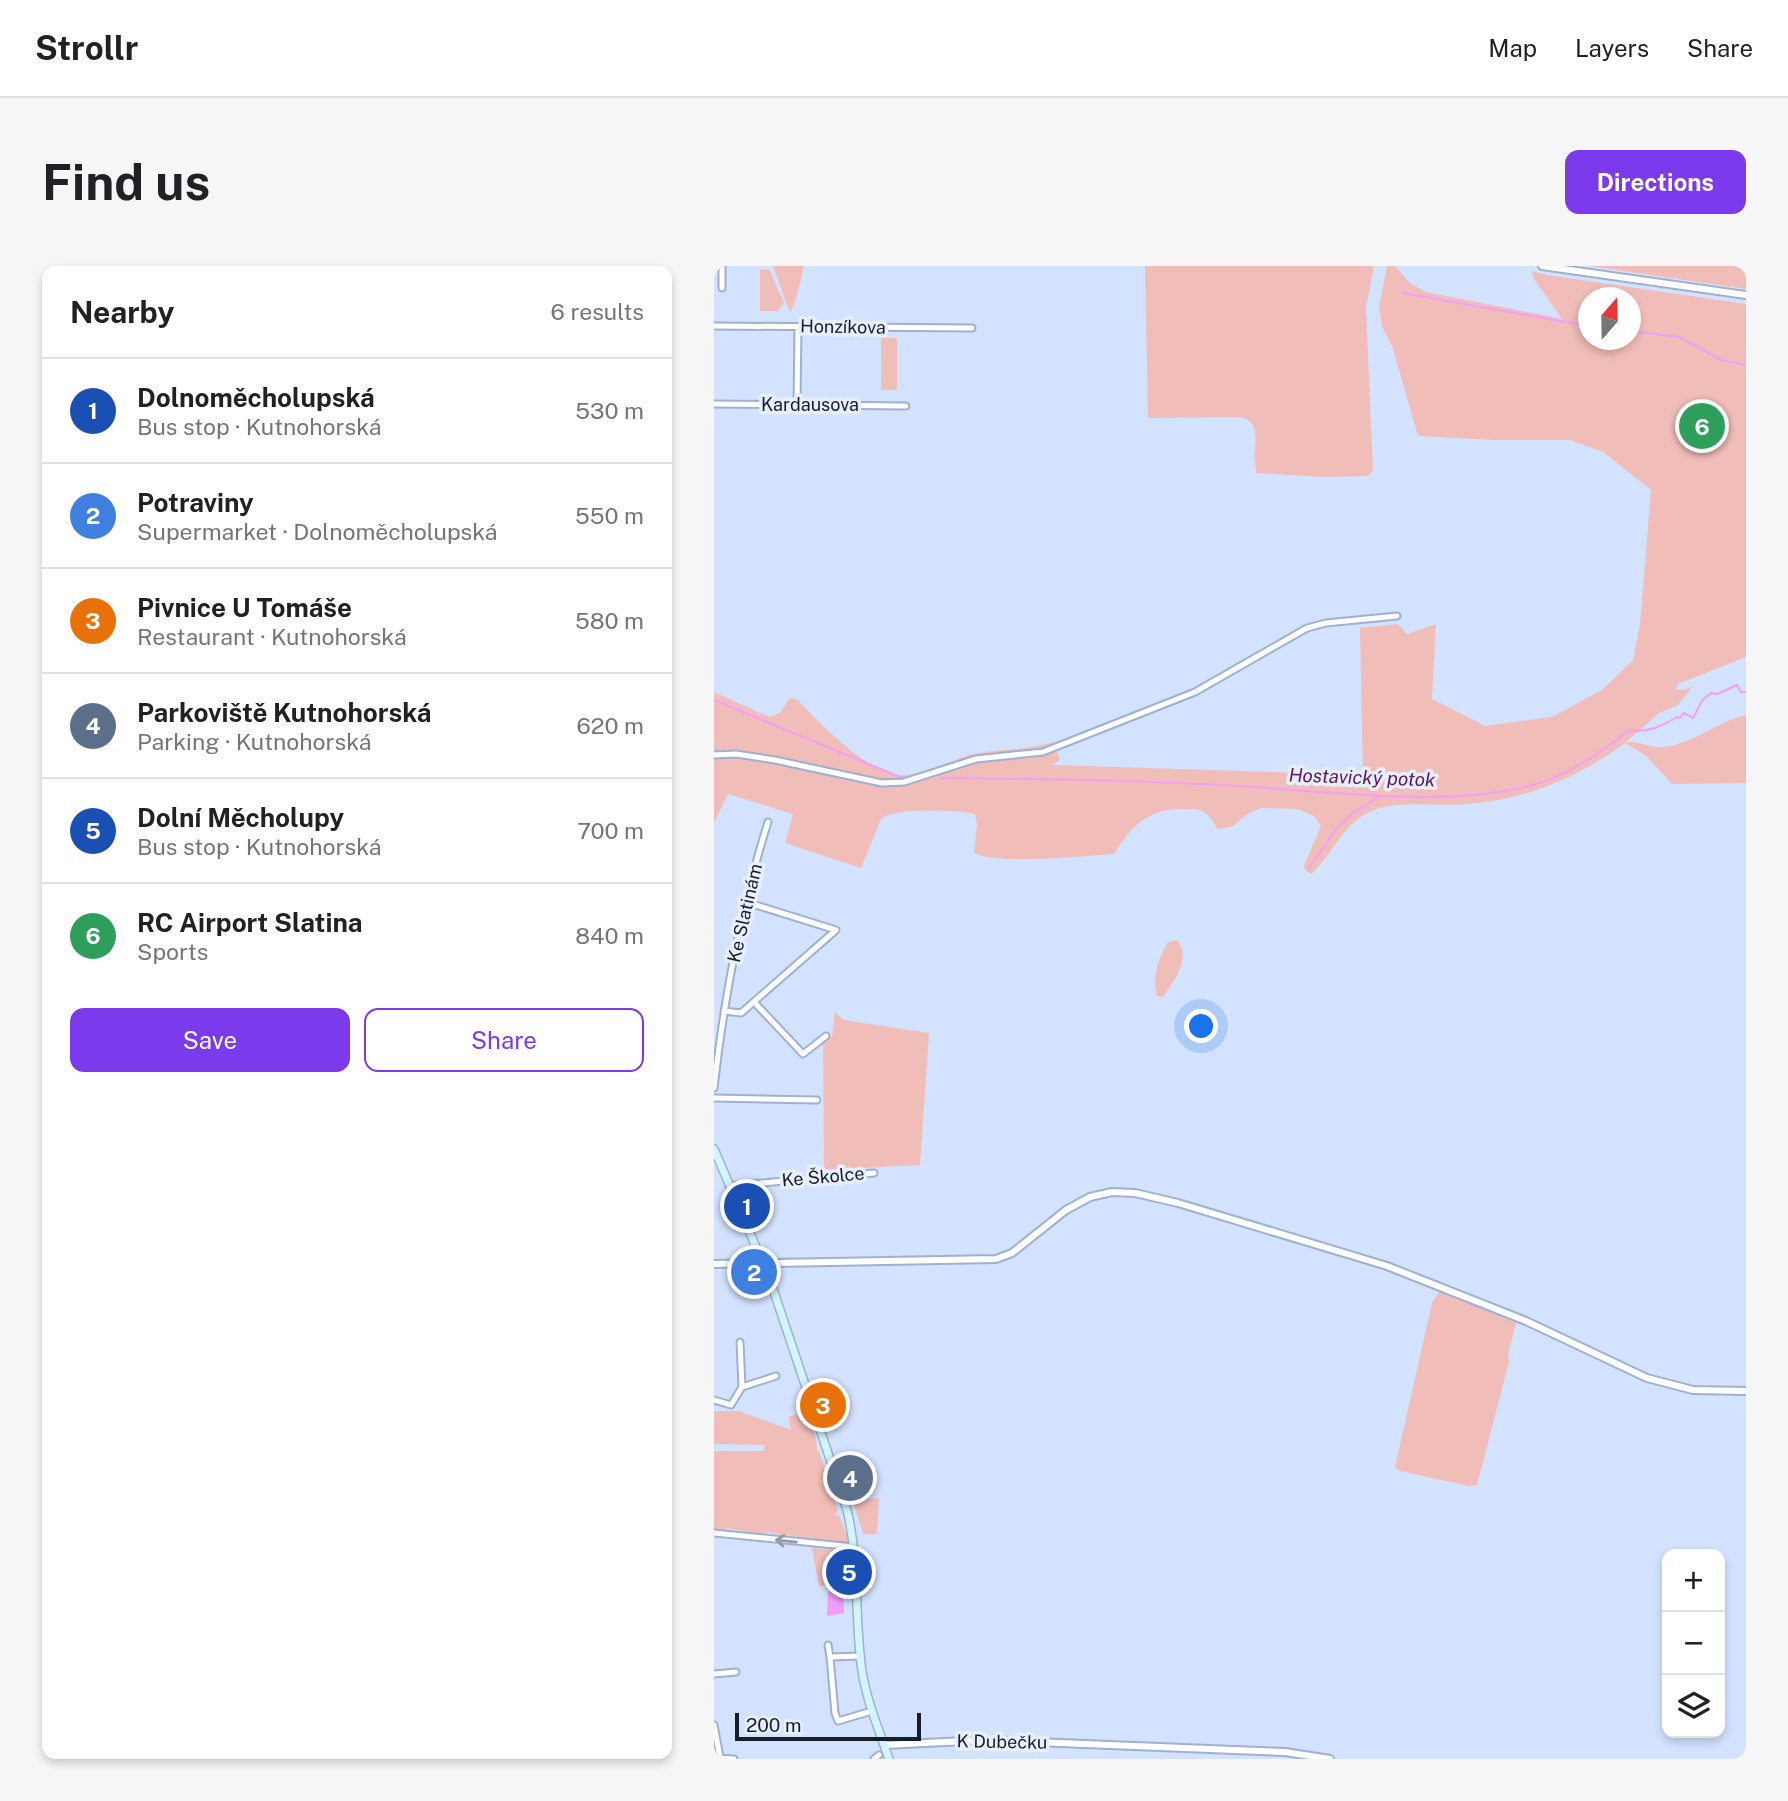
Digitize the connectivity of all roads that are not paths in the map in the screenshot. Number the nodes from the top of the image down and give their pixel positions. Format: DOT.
graph roads {
  1 [pos="722,266"];
  2 [pos="1542,266"];
  3 [pos="714,276"];
  4 [pos="722,276"];
  5 [pos="722,288"];
  6 [pos="1746,295"];
  7 [pos="714,326"];
  8 [pos="798,327"];
  9 [pos="972,328"];
  10 [pos="714,404"];
  11 [pos="797,405"];
  12 [pos="906,405"];
  13 [pos="1397,616"];
  14 [pos="714,755"];
  15 [pos="768,822"];
  16 [pos="746,902"];
  17 [pos="754,1002"];
  18 [pos="724,1011"];
  19 [pos="717,1031"];
  20 [pos="825,1037"];
  21 [pos="714,1088"];
  22 [pos="714,1098"];
  23 [pos="817,1100"];
  24 [pos="714,1149"];
  25 [pos="874,1173"];
  26 [pos="729,1186"];
  27 [pos="714,1264"];
  28 [pos="762,1264"];
  29 [pos="740,1342"];
  30 [pos="776,1376"];
  31 [pos="742,1387"];
  32 [pos="1746,1391"];
  33 [pos="714,1400"];
  34 [pos="714,1533"];
  35 [pos="854,1547"];
  36 [pos="828,1645"];
  37 [pos="860,1656"];
  38 [pos="830,1657"];
  39 [pos="736,1672"];
  40 [pos="714,1674"];
  41 [pos="872,1711"];
  42 [pos="714,1725"];
  43 [pos="884,1745"];
  44 [pos="717,1758"];
  45 [pos="734,1759"];
  46 [pos="890,1759"];
  47 [pos="1330,1759"];
  1 -- 4 [label="street"];
  2 -- 6 [label="street"];
  3 -- 4 [label="street"];
  4 -- 5 [label="street"];
  7 -- 8 [label="street, Honzíkova"];
  8 -- 9 [label="street, Honzíkova"];
  8 -- 11 [label="street"];
  10 -- 11 [label="street, Kardausova"];
  11 -- 12 [label="street, Kardausova"];
  13 -- 14 [label="street"];
  15 -- 16 [label="street, Ke Slatinám"];
  16 -- 17 [label="street"];
  16 -- 18 [label="street, Ke Slatinám"];
  17 -- 18 [label="street"];
  17 -- 20 [label="street"];
  18 -- 19 [label="street, Ke Slatinám"];
  19 -- 21 [label="street, Ke Slatinám"];
  22 -- 23 [label="street"];
  24 -- 26 [label="main road"];
  25 -- 26 [label="street, Ke Školce"];
  26 -- 28 [label="main road"];
  27 -- 28 [label="street"];
  28 -- 32 [label="street"];
  28 -- 35 [label="main road"];
  29 -- 31 [label="street"];
  30 -- 31 [label="street"];
  31 -- 33 [label="street"];
  35 -- 34 [label="street, one-way"];
  35 -- 37 [label="main road"];
  36 -- 38 [label="street"];
  37 -- 38 [label="street"];
  37 -- 41 [label="main road"];
  38 -- 41 [label="street"];
  39 -- 40 [label="street"];
  41 -- 43 [label="main road"];
  42 -- 44 [label="street"];
  43 -- 46 [label="main road"];
  43 -- 47 [label="street, K Dubečku"];
  44 -- 45 [label="street"];
}
